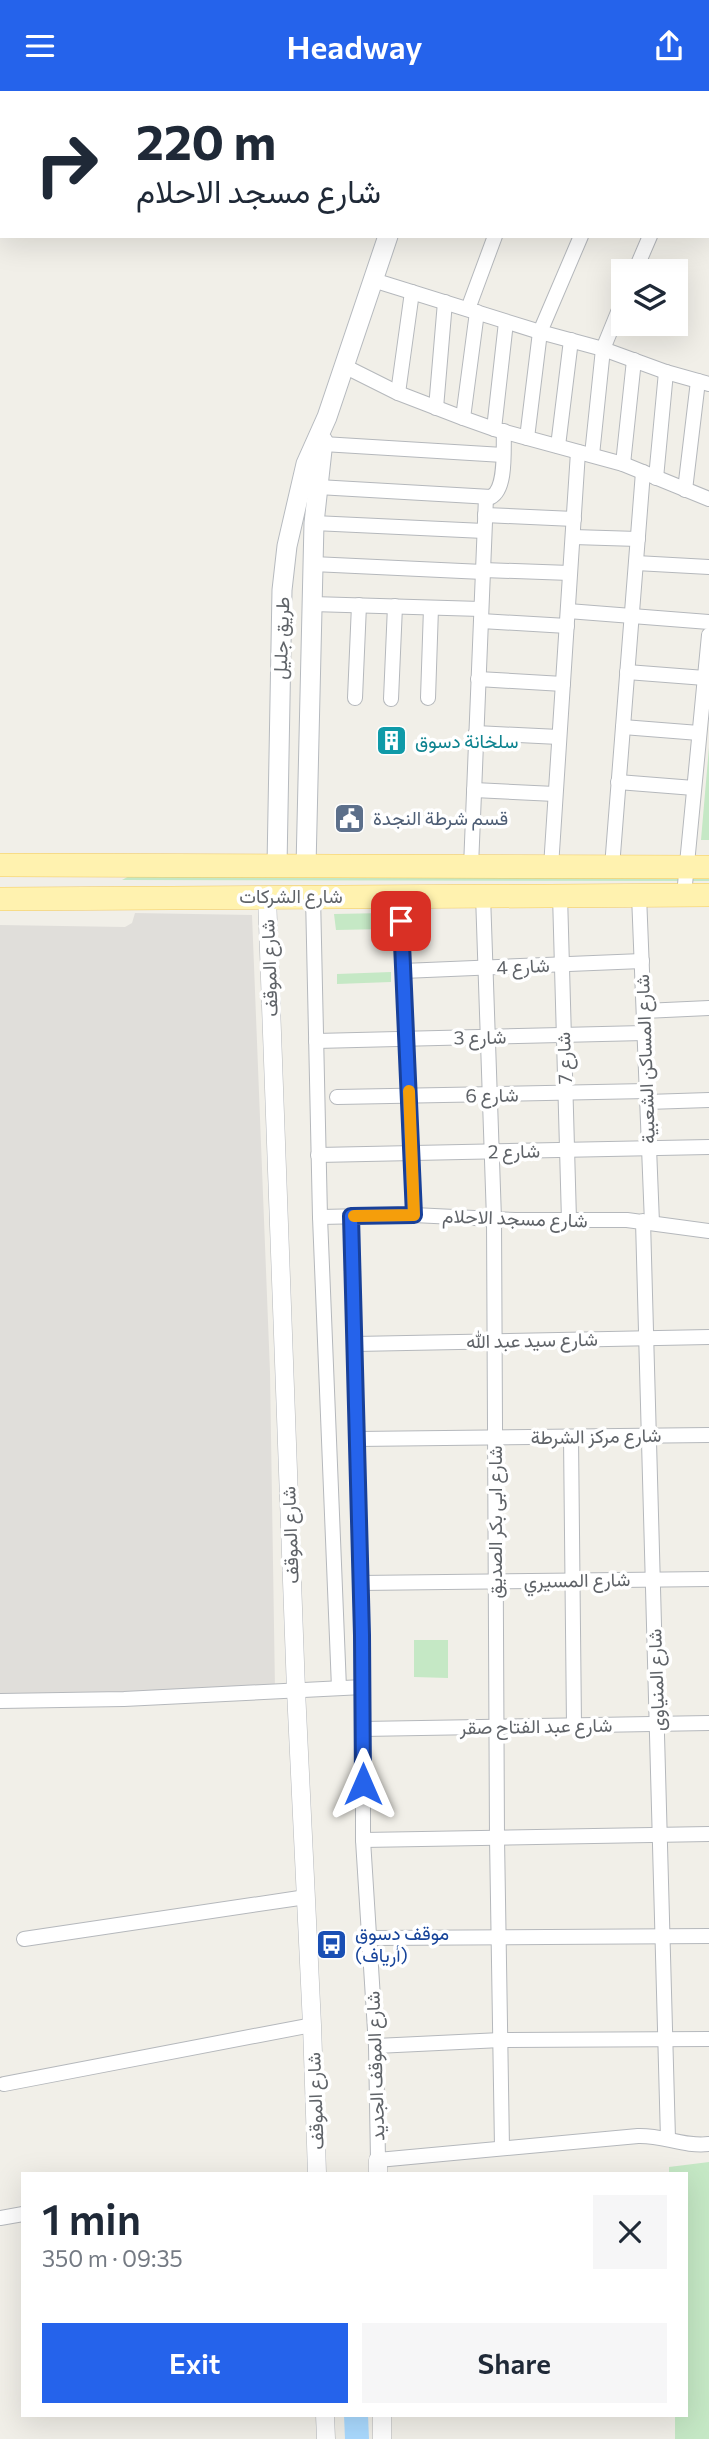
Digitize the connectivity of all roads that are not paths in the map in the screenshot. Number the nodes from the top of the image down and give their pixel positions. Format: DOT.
graph roads {
  1 [pos="387,238"];
  2 [pos="494,238"];
  3 [pos="579,238"];
  4 [pos="649,238"];
  5 [pos="640,259"];
  6 [pos="373,280"];
  7 [pos="412,292"];
  8 [pos="445,302"];
  9 [pos="472,311"];
  10 [pos="506,322"];
  11 [pos="611,329"];
  12 [pos="540,332"];
  13 [pos="571,340"];
  14 [pos="603,349"];
  15 [pos="634,360"];
  16 [pos="344,366"];
  17 [pos="666,372"];
  18 [pos="703,382"];
  19 [pos="398,393"];
  20 [pos="436,408"];
  21 [pos="327,417"];
  22 [pos="463,418"];
  23 [pos="499,430"];
  24 [pos="527,438"];
  25 [pos="323,444"];
  26 [pos="558,446"];
  27 [pos="585,453"];
  28 [pos="503,455"];
  29 [pos="623,464"];
  30 [pos="650,475"];
  31 [pos="318,487"];
  32 [pos="685,489"];
  33 [pos="486,497"];
  34 [pos="709,499"];
  35 [pos="485,515"];
  36 [pos="574,519"];
  37 [pos="314,523"];
  38 [pos="484,531"];
  39 [pos="573,537"];
  40 [pos="638,539"];
  41 [pos="636,563"];
  42 [pos="313,564"];
  43 [pos="709,567"];
  44 [pos="483,571"];
  45 [pos="570,573"];
  46 [pos="312,604"];
  47 [pos="359,605"];
  48 [pos="395,607"];
  49 [pos="430,608"];
  50 [pos="481,615"];
  51 [pos="632,616"];
  52 [pos="567,619"];
  53 [pos="709,622"];
  54 [pos="709,635"];
  55 [pos="627,672"];
  56 [pos="705,678"];
  57 [pos="478,679"];
  58 [pos="563,684"];
  59 [pos="355,698"];
  60 [pos="391,698"];
  61 [pos="428,698"];
  62 [pos="623,727"];
  63 [pos="476,733"];
  64 [pos="699,733"];
  65 [pos="559,737"];
  66 [pos="278,753"];
  67 [pos="308,753"];
  68 [pos="618,782"];
  69 [pos="694,788"];
  70 [pos="474,790"];
  71 [pos="555,795"];
  72 [pos="0,865"];
  73 [pos="28,865"];
  74 [pos="75,866"];
  75 [pos="277,866"];
  76 [pos="306,867"];
  77 [pos="471,867"];
  78 [pos="551,867"];
  79 [pos="612,867"];
  80 [pos="698,867"];
  81 [pos="484,895"];
  82 [pos="560,895"];
  83 [pos="639,895"];
  84 [pos="684,895"];
  85 [pos="709,895"];
  86 [pos="267,896"];
  87 [pos="313,896"];
  88 [pos="400,896"];
  89 [pos="0,899"];
  90 [pos="26,899"];
  91 [pos="73,899"];
  92 [pos="642,961"];
  93 [pos="562,964"];
  94 [pos="485,968"];
  95 [pos="403,971"];
  96 [pos="709,1008"];
  97 [pos="644,1011"];
  98 [pos="645,1033"];
  99 [pos="564,1035"];
  100 [pos="488,1037"];
  101 [pos="406,1039"];
  102 [pos="316,1041"];
  103 [pos="565,1093"];
  104 [pos="490,1095"];
  105 [pos="409,1096"];
  106 [pos="647,1096"];
  107 [pos="337,1097"];
  108 [pos="709,1100"];
  109 [pos="709,1147"];
  110 [pos="649,1148"];
  111 [pos="567,1150"];
  112 [pos="492,1151"];
  113 [pos="411,1153"];
  114 [pos="318,1155"];
  115 [pos="414,1215"];
  116 [pos="351,1216"];
  117 [pos="320,1217"];
  118 [pos="494,1219"];
  119 [pos="569,1220"];
  120 [pos="647,1222"];
  121 [pos="709,1231"];
  122 [pos="709,1338"];
  123 [pos="646,1339"];
  124 [pos="494,1341"];
  125 [pos="355,1343"];
  126 [pos="709,1435"];
  127 [pos="649,1436"];
  128 [pos="495,1437"];
  129 [pos="571,1437"];
  130 [pos="357,1439"];
  131 [pos="709,1579"];
  132 [pos="653,1580"];
  133 [pos="495,1581"];
  134 [pos="572,1581"];
  135 [pos="360,1583"];
  136 [pos="363,1687"];
  137 [pos="339,1688"];
  138 [pos="296,1690"];
  139 [pos="0,1702"];
  140 [pos="709,1723"];
  141 [pos="657,1724"];
  142 [pos="574,1725"];
  143 [pos="496,1727"];
  144 [pos="362,1728"];
  145 [pos="660,1835"];
  146 [pos="709,1835"];
  147 [pos="497,1838"];
  148 [pos="363,1840"];
  149 [pos="306,1897"];
  150 [pos="709,1936"];
  151 [pos="663,1937"];
  152 [pos="369,1938"];
  153 [pos="499,1938"];
  154 [pos="24,1939"];
  155 [pos="313,2025"];
  156 [pos="665,2038"];
  157 [pos="709,2039"];
  158 [pos="500,2040"];
  159 [pos="376,2046"];
  160 [pos="4,2084"];
  161 [pos="668,2139"];
  162 [pos="709,2144"];
  163 [pos="502,2148"];
  164 [pos="378,2167"];
  165 [pos="317,2172"];
  166 [pos="21,2214"];
  167 [pos="0,2218"];
  168 [pos="325,2417"];
  169 [pos="382,2417"];
  170 [pos="326,2439"];
  171 [pos="382,2439"];
  1 -- 6 [label="main road, طريق جليل"];
  2 -- 9 [label="street"];
  3 -- 12 [label="street"];
  4 -- 5 [label="street"];
  6 -- 7 [label="street"];
  6 -- 16 [label="main road, طريق جليل"];
  7 -- 8 [label="street"];
  7 -- 19 [label="street"];
  8 -- 9 [label="street"];
  8 -- 20 [label="street"];
  9 -- 10 [label="street"];
  9 -- 22 [label="street"];
  10 -- 12 [label="street"];
  10 -- 23 [label="street"];
  11 -- 14 [label="street"];
  12 -- 13 [label="street"];
  12 -- 24 [label="street"];
  13 -- 14 [label="street"];
  13 -- 26 [label="street"];
  14 -- 15 [label="street"];
  14 -- 27 [label="street"];
  15 -- 17 [label="street"];
  15 -- 29 [label="street"];
  16 -- 19 [label="street"];
  16 -- 21 [label="main road, طريق جليل"];
  17 -- 18 [label="street"];
  17 -- 30 [label="street"];
  18 -- 32 [label="street"];
  19 -- 20 [label="street"];
  20 -- 22 [label="street"];
  21 -- 25 [label="main road, طريق جليل"];
  21 -- 66 [label="main road, طريق جليل"];
  22 -- 23 [label="street"];
  23 -- 24 [label="street"];
  23 -- 28 [label="street"];
  24 -- 26 [label="street"];
  25 -- 28 [label="street"];
  25 -- 31 [label="main road, طريق جليل"];
  26 -- 27 [label="street"];
  27 -- 29 [label="street"];
  27 -- 36 [label="street"];
  28 -- 33 [label="street"];
  29 -- 30 [label="street"];
  30 -- 32 [label="street"];
  30 -- 40 [label="street"];
  31 -- 33 [label="street"];
  31 -- 37 [label="main road, طريق جليل"];
  32 -- 34 [label="street"];
  33 -- 35 [label="street"];
  35 -- 36 [label="street"];
  35 -- 38 [label="street"];
  36 -- 39 [label="street"];
  37 -- 38 [label="street"];
  37 -- 42 [label="main road, طريق جليل"];
  38 -- 44 [label="street"];
  39 -- 40 [label="street"];
  39 -- 45 [label="street"];
  40 -- 41 [label="street"];
  41 -- 43 [label="street"];
  41 -- 51 [label="street"];
  42 -- 44 [label="street"];
  42 -- 46 [label="main road, طريق جليل"];
  44 -- 45 [label="street"];
  44 -- 50 [label="street"];
  45 -- 52 [label="street"];
  46 -- 47 [label="street"];
  46 -- 67 [label="main road, طريق جليل"];
  47 -- 48 [label="street"];
  47 -- 59 [label="street"];
  48 -- 49 [label="street"];
  48 -- 60 [label="street"];
  49 -- 50 [label="street"];
  49 -- 61 [label="street"];
  50 -- 52 [label="street"];
  50 -- 57 [label="street"];
  51 -- 52 [label="street"];
  51 -- 53 [label="street"];
  51 -- 55 [label="street"];
  52 -- 58 [label="street"];
  54 -- 56 [label="street"];
  55 -- 56 [label="street"];
  55 -- 62 [label="street"];
  56 -- 64 [label="street"];
  57 -- 58 [label="street"];
  57 -- 63 [label="street"];
  58 -- 65 [label="street"];
  62 -- 64 [label="street"];
  62 -- 68 [label="street"];
  63 -- 65 [label="street"];
  63 -- 70 [label="street"];
  64 -- 69 [label="street"];
  65 -- 71 [label="street"];
  66 -- 67 [label="main road"];
  66 -- 75 [label="main road, طريق جليل"];
  67 -- 76 [label="main road, طريق جليل"];
  68 -- 69 [label="street"];
  68 -- 79 [label="street"];
  69 -- 80 [label="street"];
  70 -- 71 [label="street"];
  70 -- 77 [label="street"];
  71 -- 78 [label="street"];
  72 -- 73 [label="main road, شارع الشركات"];
  73 -- 74 [label="main road, شارع الشركات"];
  73 -- 90 [label="main road"];
  74 -- 75 [label="main road, شارع الشركات"];
  74 -- 91 [label="main road"];
  75 -- 76 [label="main road, شارع الشركات"];
  76 -- 77 [label="main road, شارع الشركات"];
  77 -- 78 [label="main road, شارع الشركات"];
  78 -- 79 [label="main road, شارع الشركات"];
  79 -- 80 [label="main road, شارع الشركات"];
  80 -- 84 [label="street"];
  81 -- 82 [label="main road, شارع الشركات"];
  81 -- 88 [label="main road, شارع الشركات"];
  81 -- 94 [label="street, شارع ابى بكر الصديق"];
  82 -- 83 [label="main road, شارع الشركات"];
  82 -- 93 [label="street, شارع 7"];
  83 -- 84 [label="main road, شارع الشركات"];
  83 -- 92 [label="street, شارع المساكن الشعبية"];
  84 -- 85 [label="main road, شارع الشركات"];
  86 -- 87 [label="main road, شارع الشركات"];
  86 -- 91 [label="main road, شارع الشركات"];
  86 -- 138 [label="street, شارع الموقف"];
  87 -- 88 [label="main road, شارع الشركات"];
  87 -- 102 [label="street"];
  88 -- 95 [label="street"];
  89 -- 90 [label="main road, شارع الشركات"];
  90 -- 91 [label="main road, شارع الشركات"];
  92 -- 93 [label="street, شارع 4"];
  92 -- 97 [label="street, شارع المساكن الشعبية"];
  93 -- 94 [label="street, شارع 4"];
  93 -- 99 [label="street, شارع 7"];
  94 -- 95 [label="street, شارع 4"];
  94 -- 100 [label="street, شارع ابى بكر الصديق"];
  95 -- 101 [label="street"];
  96 -- 97 [label="street"];
  97 -- 98 [label="street, شارع المساكن الشعبية"];
  98 -- 99 [label="street, شارع 3"];
  98 -- 106 [label="street, شارع المساكن الشعبية"];
  99 -- 100 [label="street, شارع 3"];
  99 -- 103 [label="street, شارع 7"];
  100 -- 101 [label="street, شارع 3"];
  100 -- 104 [label="street, شارع ابى بكر الصديق"];
  101 -- 102 [label="street, شارع 3"];
  101 -- 105 [label="street"];
  102 -- 114 [label="street"];
  103 -- 104 [label="street, شارع 6"];
  103 -- 106 [label="street, شارع 6"];
  103 -- 111 [label="street, شارع 7"];
  104 -- 105 [label="street, شارع 6"];
  104 -- 112 [label="street, شارع ابى بكر الصديق"];
  105 -- 107 [label="street, شارع 6"];
  105 -- 113 [label="street"];
  106 -- 108 [label="street, شارع 6"];
  106 -- 110 [label="street, شارع المساكن الشعبية"];
  109 -- 110 [label="street, شارع 2"];
  110 -- 111 [label="street, شارع 2"];
  110 -- 120 [label="street, شارع المساكن الشعبية"];
  111 -- 112 [label="street, شارع 2"];
  111 -- 119 [label="street, شارع 7"];
  112 -- 113 [label="street, شارع 2"];
  112 -- 118 [label="street, شارع ابى بكر الصديق"];
  113 -- 114 [label="street, شارع 2"];
  113 -- 115 [label="street"];
  114 -- 117 [label="street"];
  115 -- 116 [label="street, شارع مسجد الاحلام"];
  115 -- 118 [label="street, شارع مسجد الاحلام"];
  116 -- 117 [label="street, شارع مسجد الاحلام"];
  116 -- 125 [label="street, شارع الموقف الجديد"];
  117 -- 137 [label="street"];
  118 -- 119 [label="street, شارع مسجد الاحلام"];
  118 -- 124 [label="street, شارع ابى بكر الصديق"];
  119 -- 120 [label="street, شارع مسجد الاحلام"];
  120 -- 121 [label="street, شارع مسجد الاحلام"];
  120 -- 123 [label="street, شارع المنياوى"];
  122 -- 123 [label="street, شارع سيد عبد الله"];
  123 -- 124 [label="street, شارع سيد عبد الله"];
  123 -- 127 [label="street, شارع المنياوى"];
  124 -- 125 [label="street, شارع سيد عبد الله"];
  124 -- 128 [label="street, شارع ابى بكر الصديق"];
  125 -- 130 [label="street, شارع الموقف الجديد"];
  126 -- 127 [label="street, شارع مركز الشرطة"];
  127 -- 129 [label="street, شارع مركز الشرطة"];
  127 -- 132 [label="street, شارع المنياوى"];
  128 -- 129 [label="street, شارع مركز الشرطة"];
  128 -- 130 [label="street, شارع مركز الشرطة"];
  128 -- 133 [label="street, شارع ابى بكر الصديق"];
  129 -- 134 [label="street"];
  130 -- 135 [label="street, شارع الموقف الجديد"];
  131 -- 132 [label="street, شارع المسيري"];
  132 -- 134 [label="street, شارع المسيري"];
  132 -- 141 [label="street, شارع المنياوى"];
  133 -- 134 [label="street, شارع المسيري"];
  133 -- 135 [label="street, شارع المسيري"];
  133 -- 143 [label="street, شارع ابى بكر الصديق"];
  134 -- 142 [label="street"];
  135 -- 136 [label="street, شارع الموقف الجديد"];
  136 -- 137 [label="street"];
  136 -- 144 [label="street, شارع الموقف الجديد"];
  137 -- 138 [label="street"];
  138 -- 139 [label="street"];
  138 -- 149 [label="street, شارع الموقف"];
  140 -- 141 [label="street, شارع عبد الفتاح صقر"];
  141 -- 142 [label="street, شارع عبد الفتاح صقر"];
  141 -- 145 [label="street, شارع المنياوى"];
  142 -- 143 [label="street, شارع عبد الفتاح صقر"];
  143 -- 144 [label="street, شارع عبد الفتاح صقر"];
  143 -- 147 [label="street, شارع ابى بكر الصديق"];
  144 -- 148 [label="street, شارع الموقف الجديد"];
  145 -- 146 [label="street"];
  145 -- 147 [label="street"];
  145 -- 151 [label="street, شارع المنياوى"];
  147 -- 148 [label="street"];
  147 -- 153 [label="street, شارع ابى بكر الصديق"];
  148 -- 152 [label="street, شارع الموقف الجديد"];
  149 -- 154 [label="street"];
  149 -- 155 [label="street, شارع الموقف"];
  150 -- 151 [label="street"];
  151 -- 153 [label="street"];
  151 -- 156 [label="street, شارع المنياوى"];
  152 -- 153 [label="street"];
  152 -- 159 [label="street, شارع الموقف الجديد"];
  153 -- 158 [label="street, شارع ابى بكر الصديق"];
  155 -- 160 [label="street"];
  155 -- 165 [label="street, شارع الموقف"];
  156 -- 157 [label="street"];
  156 -- 158 [label="street"];
  156 -- 161 [label="street, شارع المنياوى"];
  158 -- 159 [label="street"];
  158 -- 163 [label="street, شارع ابى بكر الصديق"];
  159 -- 164 [label="street, شارع الموقف الجديد"];
  161 -- 162 [label="street"];
  161 -- 163 [label="street"];
  163 -- 164 [label="street"];
  166 -- 167 [label="street"];
  168 -- 170 [label="street"];
  169 -- 171 [label="street"];
}
